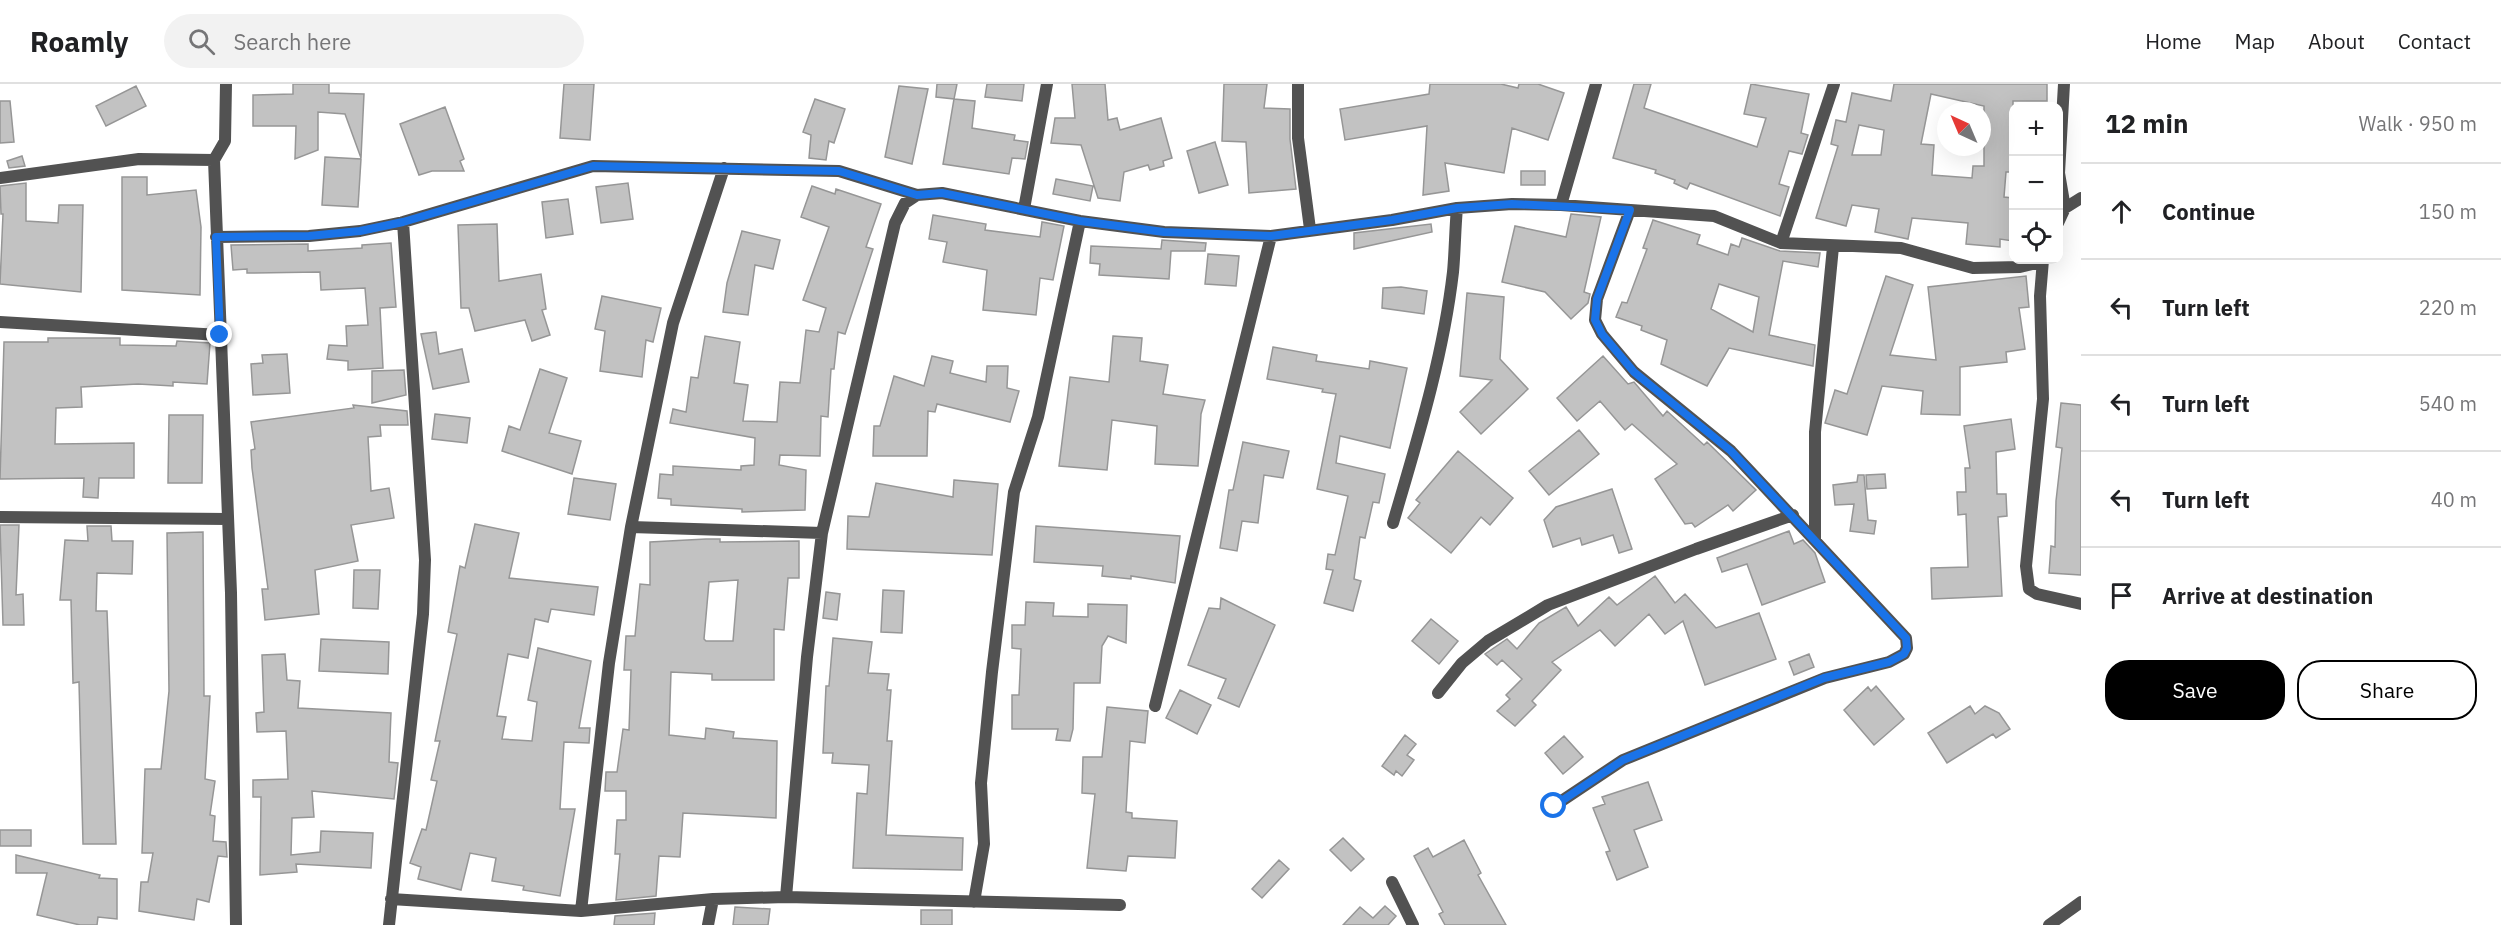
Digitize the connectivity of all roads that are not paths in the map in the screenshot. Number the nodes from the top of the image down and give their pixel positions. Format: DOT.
graph roads {
  1 [pos="226,84"];
  2 [pos="1047,84"];
  3 [pos="1298,84"];
  4 [pos="1596,84"];
  5 [pos="1834,84"];
  6 [pos="2064,84"];
  7 [pos="214,160"];
  8 [pos="724,168"];
  9 [pos="0,178"];
  10 [pos="917,195"];
  11 [pos="2081,198"];
  12 [pos="1561,205"];
  13 [pos="1457,208"];
  14 [pos="2066,208"];
  15 [pos="1024,209"];
  16 [pos="1630,210"];
  17 [pos="2063,214"];
  18 [pos="1080,221"];
  19 [pos="403,222"];
  20 [pos="1311,230"];
  21 [pos="1271,236"];
  22 [pos="216,237"];
  23 [pos="1781,243"];
  24 [pos="1833,247"];
  25 [pos="2031,264"];
  26 [pos="2042,264"];
  27 [pos="0,322"];
  28 [pos="220,335"];
  29 [pos="1793,515"];
  30 [pos="0,517"];
  31 [pos="228,519"];
  32 [pos="1393,523"];
  33 [pos="631,527"];
  34 [pos="822,533"];
  35 [pos="1815,540"];
  36 [pos="2081,604"];
  37 [pos="1438,693"];
  38 [pos="1155,706"];
  39 [pos="1554,806"];
  40 [pos="1392,882"];
  41 [pos="786,897"];
  42 [pos="714,899"];
  43 [pos="392,900"];
  44 [pos="974,902"];
  45 [pos="2081,902"];
  46 [pos="1120,905"];
  47 [pos="581,911"];
  48 [pos="236,925"];
  49 [pos="389,925"];
  50 [pos="708,925"];
  51 [pos="1413,925"];
  52 [pos="2049,925"];
  1 -- 7 [label="street"];
  2 -- 15 [label="street"];
  3 -- 20 [label="street"];
  4 -- 12 [label="street"];
  5 -- 23 [label="street"];
  6 -- 14 [label="street"];
  7 -- 9 [label="street"];
  7 -- 22 [label="street"];
  8 -- 10 [label="street"];
  8 -- 19 [label="street"];
  8 -- 33 [label="street"];
  10 -- 15 [label="street"];
  10 -- 34 [label="street"];
  11 -- 14 [label="street"];
  12 -- 13 [label="street"];
  12 -- 16 [label="street"];
  13 -- 20 [label="street"];
  13 -- 32 [label="street"];
  14 -- 17 [label="street"];
  15 -- 18 [label="street"];
  16 -- 23 [label="street"];
  16 -- 29 [label="street"];
  18 -- 21 [label="street"];
  18 -- 44 [label="street"];
  19 -- 22 [label="street"];
  19 -- 43 [label="street"];
  20 -- 21 [label="street"];
  21 -- 38 [label="street"];
  22 -- 28 [label="street"];
  23 -- 24 [label="street"];
  24 -- 25 [label="street"];
  24 -- 35 [label="street"];
  26 -- 36 [label="street"];
  27 -- 28 [label="street"];
  28 -- 31 [label="street"];
  29 -- 35 [label="street"];
  29 -- 37 [label="street"];
  30 -- 31 [label="street"];
  31 -- 48 [label="street"];
  33 -- 34 [label="street"];
  33 -- 47 [label="street"];
  34 -- 41 [label="street"];
  35 -- 39 [label="street"];
  40 -- 51 [label="street"];
  41 -- 42 [label="street"];
  41 -- 44 [label="street"];
  42 -- 47 [label="street"];
  42 -- 50 [label="street"];
  43 -- 47 [label="street"];
  43 -- 49 [label="street"];
  44 -- 46 [label="street"];
  45 -- 52 [label="street"];
}
